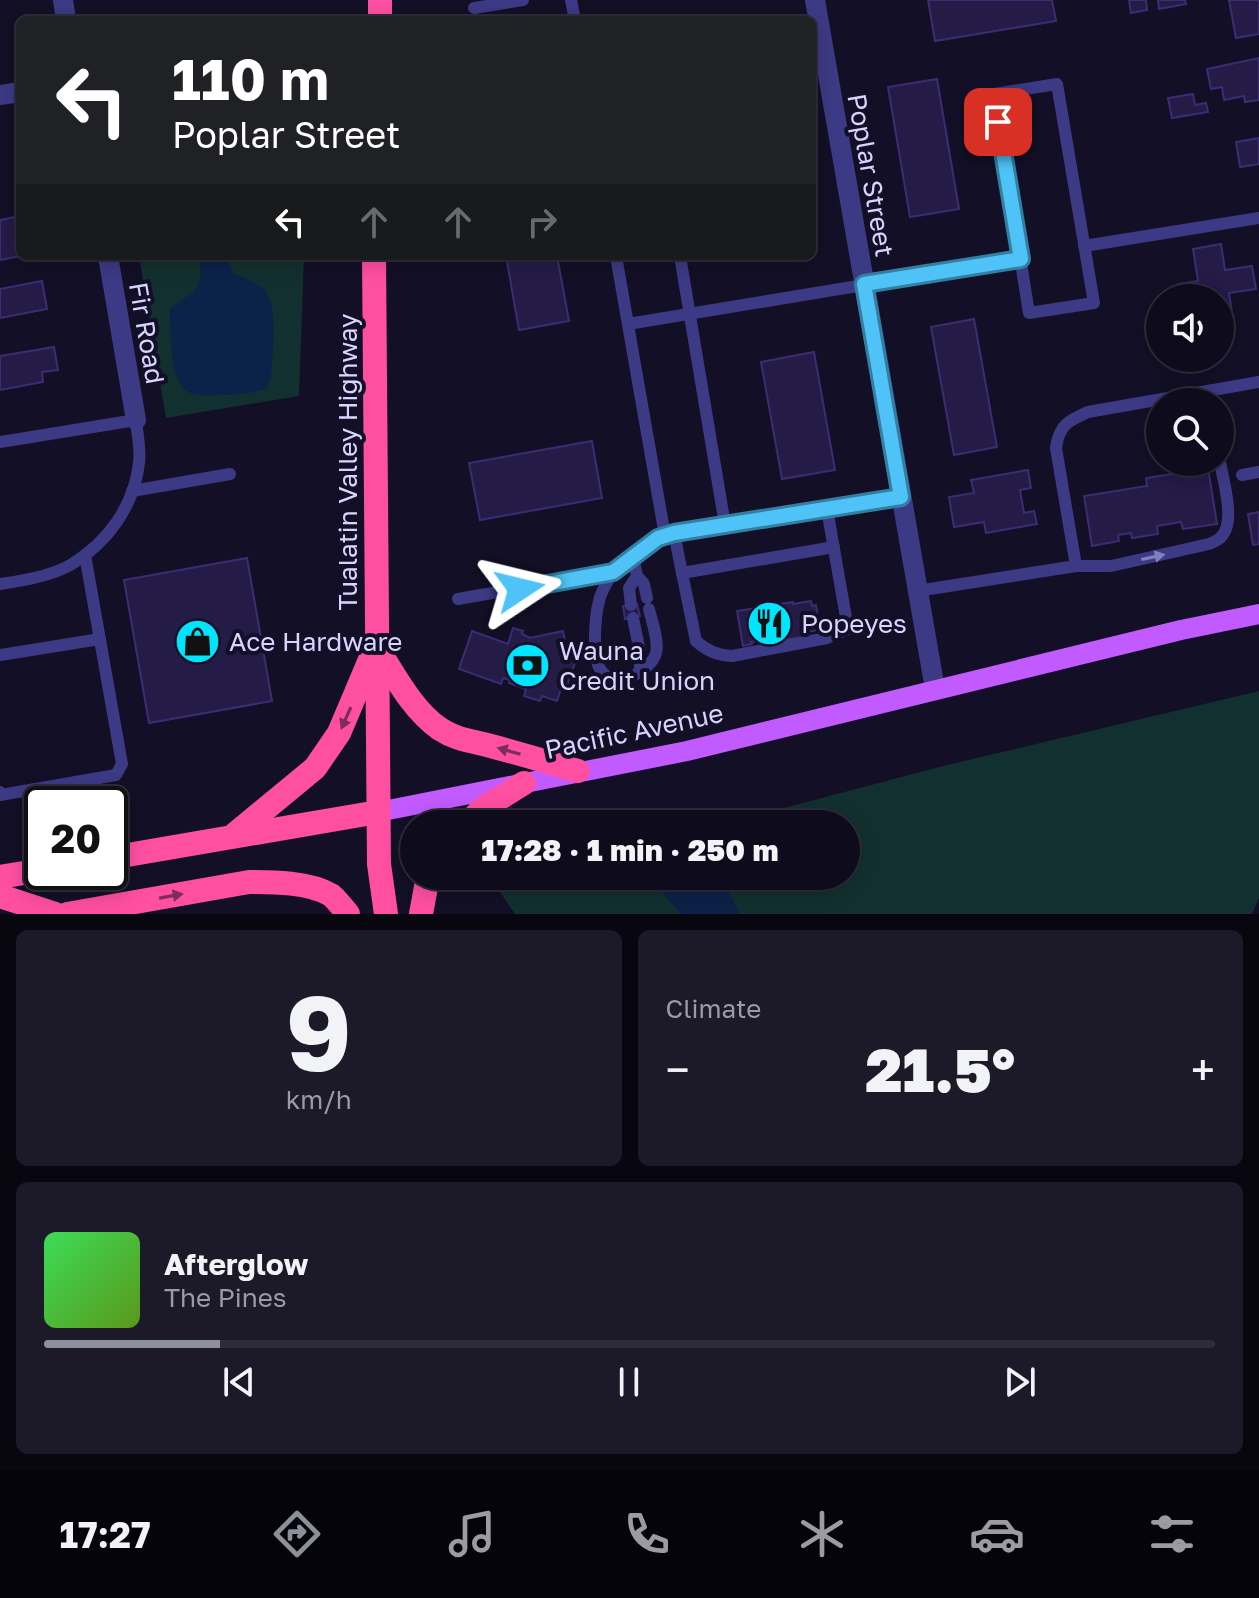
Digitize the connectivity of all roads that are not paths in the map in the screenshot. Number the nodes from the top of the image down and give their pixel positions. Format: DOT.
graph roads {
  1 [pos="523,0"];
  2 [pos="815,0"];
  3 [pos="474,8"];
  4 [pos="1259,218"];
  5 [pos="1084,246"];
  6 [pos="1021,259"];
  7 [pos="109,260"];
  8 [pos="374,260"];
  9 [pos="617,260"];
  10 [pos="681,260"];
  11 [pos="864,284"];
  12 [pos="690,313"];
  13 [pos="628,324"];
  14 [pos="1259,382"];
  15 [pos="1234,389"];
  16 [pos="1146,404"];
  17 [pos="136,420"];
  18 [pos="0,442"];
  19 [pos="1259,472"];
  20 [pos="230,474"];
  21 [pos="1242,475"];
  22 [pos="1222,476"];
  23 [pos="132,491"];
  24 [pos="901,497"];
  25 [pos="827,509"];
  26 [pos="725,525"];
  27 [pos="670,535"];
  28 [pos="834,547"];
  29 [pos="85,555"];
  30 [pos="633,556"];
  31 [pos="1076,566"];
  32 [pos="613,572"];
  33 [pos="682,573"];
  34 [pos="637,576"];
  35 [pos="0,584"];
  36 [pos="917,591"];
  37 [pos="458,599"];
  38 [pos="1259,614"];
  39 [pos="100,639"];
  40 [pos="376,646"];
  41 [pos="0,655"];
  42 [pos="640,672"];
  43 [pos="935,689"];
  44 [pos="578,771"];
  45 [pos="524,783"];
  46 [pos="0,792"];
  47 [pos="481,810"];
  48 [pos="378,812"];
  49 [pos="232,836"];
  50 [pos="128,855"];
  51 [pos="24,873"];
  52 [pos="0,877"];
  53 [pos="425,890"];
  54 [pos="0,896"];
  55 [pos="55,914"];
  56 [pos="67,914"];
  57 [pos="348,914"];
  58 [pos="386,914"];
  59 [pos="421,914"];
  1 -- 3 [label="lane"];
  2 -- 11 [label="street, Poplar Street"];
  4 -- 5 [label="lane"];
  5 -- 6 [label="lane"];
  5 -- 6 [label="lane"];
  6 -- 11 [label="lane"];
  7 -- 17 [label="street, Fir Road"];
  8 -- 40 [label="highway, Tualatin Valley Highway"];
  9 -- 13 [label="lane"];
  10 -- 12 [label="lane"];
  11 -- 12 [label="lane"];
  11 -- 24 [label="street, Poplar Street"];
  12 -- 13 [label="lane"];
  12 -- 26 [label="lane"];
  13 -- 27 [label="lane"];
  14 -- 15 [label="lane"];
  16 -- 31 [label="lane"];
  17 -- 18 [label="lane"];
  17 -- 23 [label="lane"];
  19 -- 21 [label="lane"];
  20 -- 23 [label="lane"];
  31 -- 22 [label="lane, one-way"];
  23 -- 29 [label="lane"];
  24 -- 25 [label="lane"];
  24 -- 36 [label="street, Poplar Street"];
  25 -- 26 [label="lane"];
  25 -- 28 [label="lane"];
  26 -- 27 [label="lane"];
  27 -- 30 [label="lane"];
  27 -- 33 [label="lane"];
  28 -- 33 [label="lane"];
  28 -- 33 [label="lane"];
  29 -- 35 [label="lane"];
  29 -- 39 [label="lane"];
  30 -- 32 [label="lane"];
  30 -- 34 [label="lane"];
  31 -- 36 [label="lane"];
  32 -- 37 [label="lane"];
  32 -- 42 [label="lane"];
  34 -- 42 [label="lane"];
  34 -- 42 [label="lane"];
  36 -- 43 [label="street, Poplar Street"];
  38 -- 43 [label="main road, Pacific Avenue"];
  39 -- 41 [label="lane"];
  39 -- 46 [label="lane"];
  44 -- 40 [label="highway, one-way"];
  40 -- 48 [label="highway, Tualatin Valley Highway"];
  40 -- 49 [label="highway, one-way"];
  43 -- 44 [label="main road, Pacific Avenue"];
  44 -- 45 [label="main road, Pacific Avenue"];
  45 -- 47 [label="highway"];
  45 -- 48 [label="main road, Pacific Avenue"];
  48 -- 49 [label="highway, Pacific Avenue"];
  48 -- 58 [label="highway, Tualatin Valley Highway"];
  49 -- 50 [label="highway, Pacific Avenue"];
  51 -- 52 [label="highway"];
  53 -- 59 [label="highway"];
  54 -- 55 [label="highway"];
  56 -- 57 [label="highway, one-way"];
}
